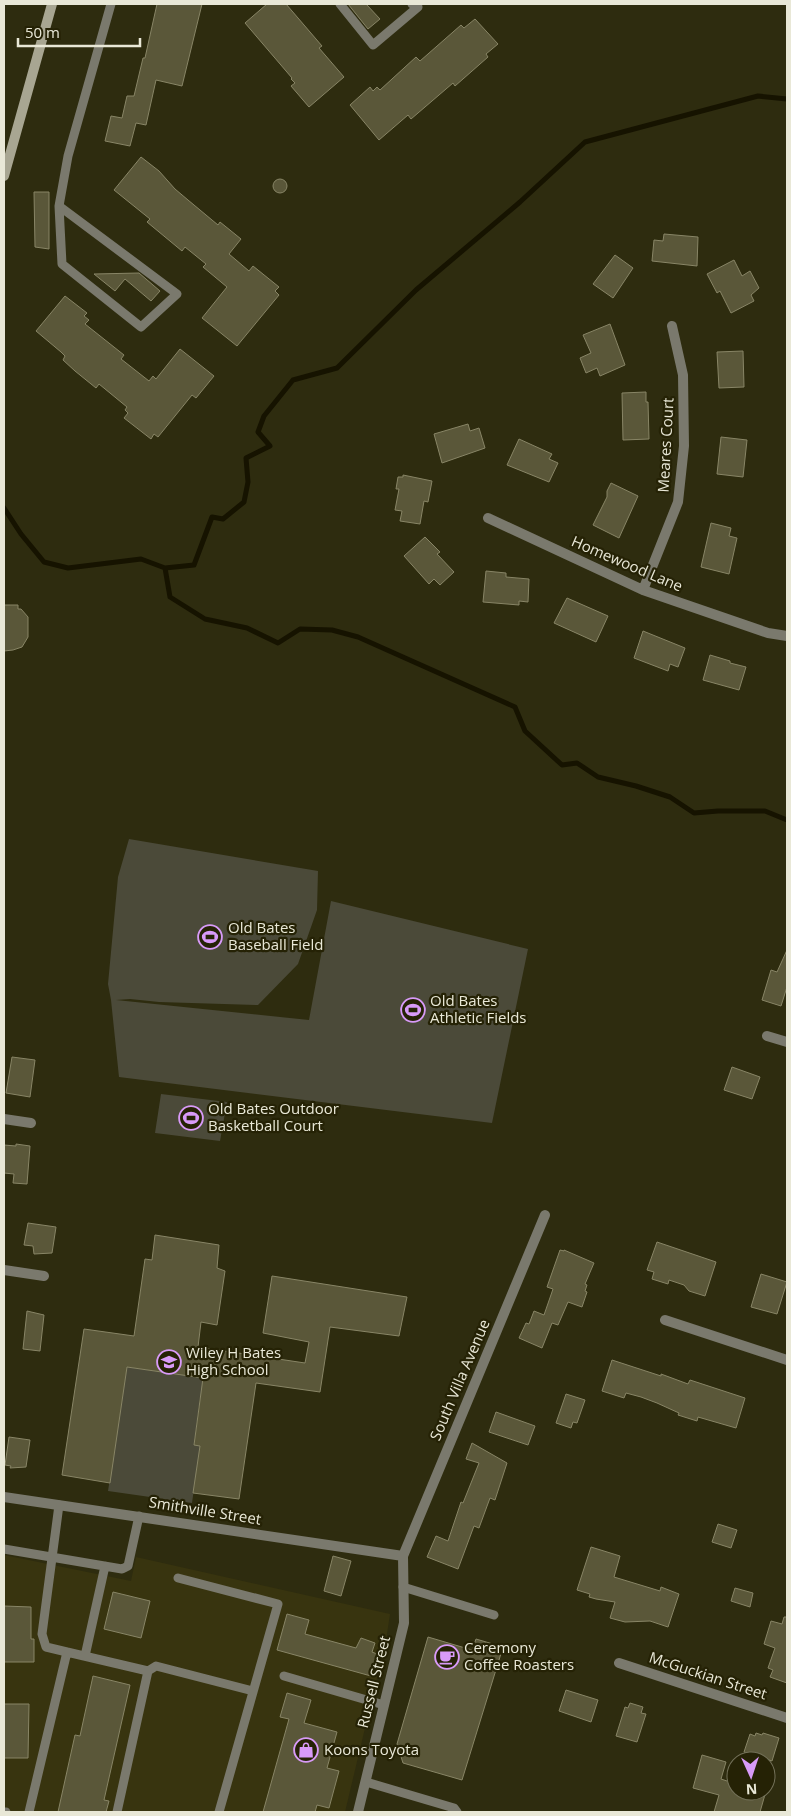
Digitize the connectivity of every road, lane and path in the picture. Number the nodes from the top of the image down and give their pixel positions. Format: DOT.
graph roads {
  1 [pos="52,4"];
  2 [pos="111,4"];
  3 [pos="340,4"];
  4 [pos="412,4"];
  5 [pos="4,176"];
  6 [pos="59,206"];
  7 [pos="672,326"];
  8 [pos="488,518"];
  9 [pos="643,590"];
  10 [pos="787,636"];
  11 [pos="767,1036"];
  12 [pos="787,1042"];
  13 [pos="4,1119"];
  14 [pos="31,1123"];
  15 [pos="545,1215"];
  16 [pos="4,1270"];
  17 [pos="44,1276"];
  18 [pos="666,1320"];
  19 [pos="787,1360"];
  20 [pos="4,1497"];
  21 [pos="59,1505"];
  22 [pos="139,1516"];
  23 [pos="4,1549"];
  24 [pos="403,1556"];
  25 [pos="52,1557"];
  26 [pos="105,1566"];
  27 [pos="178,1578"];
  28 [pos="403,1587"];
  29 [pos="494,1615"];
  30 [pos="67,1652"];
  31 [pos="85,1656"];
  32 [pos="619,1663"];
  33 [pos="148,1671"];
  34 [pos="284,1676"];
  35 [pos="253,1691"];
  36 [pos="384,1705"];
  37 [pos="787,1718"];
  38 [pos="366,1782"];
  39 [pos="29,1812"];
  40 [pos="117,1812"];
  41 [pos="219,1812"];
  42 [pos="358,1812"];
  43 [pos="457,1812"];
  1 -- 5 [label="main road"];
  2 -- 6 [label="lane"];
  3 -- 4 [label="lane"];
  6 -- 6 [label="lane"];
  7 -- 9 [label="street, Meares Court"];
  8 -- 9 [label="street, Homewood Lane"];
  9 -- 10 [label="street, Homewood Lane"];
  11 -- 12 [label="street"];
  13 -- 14 [label="street"];
  15 -- 24 [label="street, South Villa Avenue"];
  16 -- 17 [label="street"];
  18 -- 19 [label="street"];
  20 -- 21 [label="street, Smithville Street"];
  21 -- 22 [label="street, Smithville Street"];
  21 -- 25 [label="lane"];
  22 -- 24 [label="street, Smithville Street"];
  22 -- 26 [label="lane"];
  23 -- 25 [label="lane"];
  24 -- 28 [label="street, Russell Street"];
  25 -- 26 [label="lane"];
  25 -- 30 [label="lane"];
  26 -- 31 [label="lane"];
  27 -- 35 [label="lane"];
  28 -- 29 [label="lane"];
  28 -- 36 [label="street, Russell Street"];
  30 -- 31 [label="lane"];
  30 -- 39 [label="lane"];
  31 -- 33 [label="lane"];
  32 -- 37 [label="street, McGuckian Street"];
  33 -- 35 [label="lane"];
  33 -- 40 [label="lane"];
  34 -- 36 [label="lane"];
  35 -- 41 [label="lane"];
  36 -- 38 [label="street, Russell Street"];
  38 -- 42 [label="street, Russell Street"];
  38 -- 43 [label="lane"];
}
